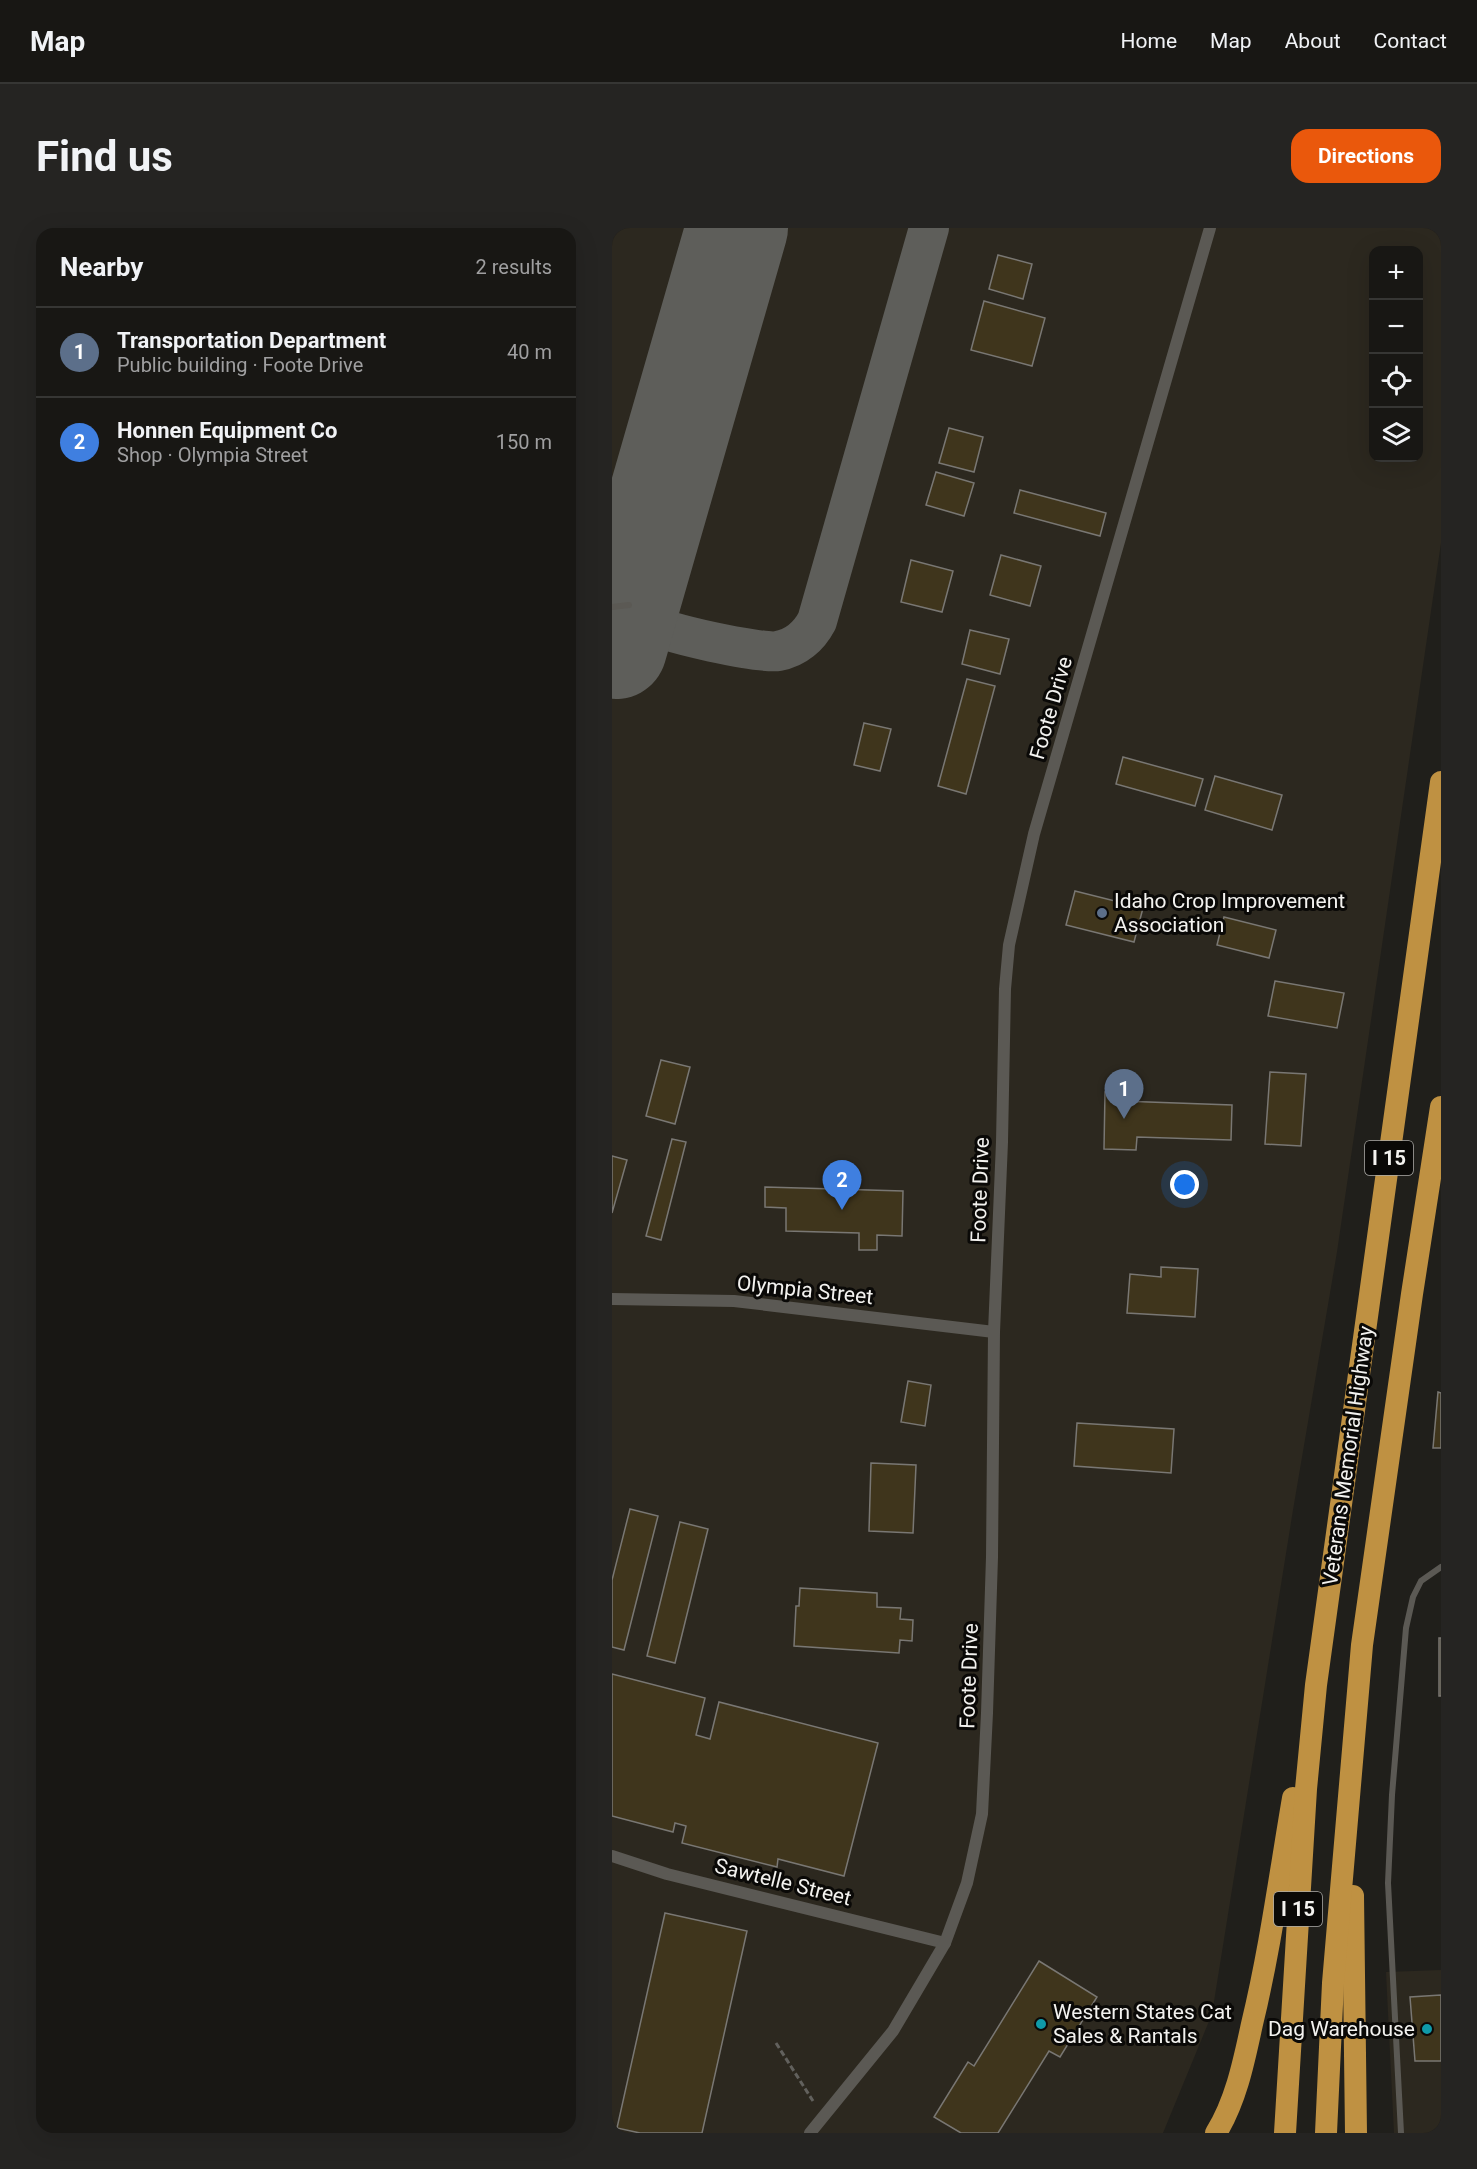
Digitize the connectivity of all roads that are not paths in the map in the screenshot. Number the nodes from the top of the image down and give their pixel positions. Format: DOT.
graph roads {
  1 [pos="1210,228"];
  2 [pos="629,605"];
  3 [pos="612,607"];
  4 [pos="1441,782"];
  5 [pos="1441,1107"];
  6 [pos="612,1299"];
  7 [pos="994,1332"];
  8 [pos="1441,1568"];
  9 [pos="1316,1685"];
  10 [pos="1350,1780"];
  11 [pos="612,1856"];
  12 [pos="945,1942"];
  13 [pos="810,2133"];
  14 [pos="1216,2133"];
  15 [pos="1285,2133"];
  16 [pos="1326,2133"];
  17 [pos="1356,2133"];
  18 [pos="1401,2133"];
  1 -- 7 [label="street, Foote Drive"];
  2 -- 3 [label="lane"];
  4 -- 9 [label="highway, Veterans Memorial Highway / I 15"];
  5 -- 10 [label="highway, Veterans Memorial Highway / I 15"];
  6 -- 7 [label="street, Olympia Street"];
  7 -- 12 [label="street, Foote Drive"];
  8 -- 18 [label="lane"];
  9 -- 14 [label="highway"];
  9 -- 15 [label="highway, Veterans Memorial Highway / I 15"];
  10 -- 16 [label="highway, Veterans Memorial Highway / I 15"];
  10 -- 17 [label="highway"];
  11 -- 12 [label="street, Sawtelle Street"];
  12 -- 13 [label="street, Foote Drive"];
}
